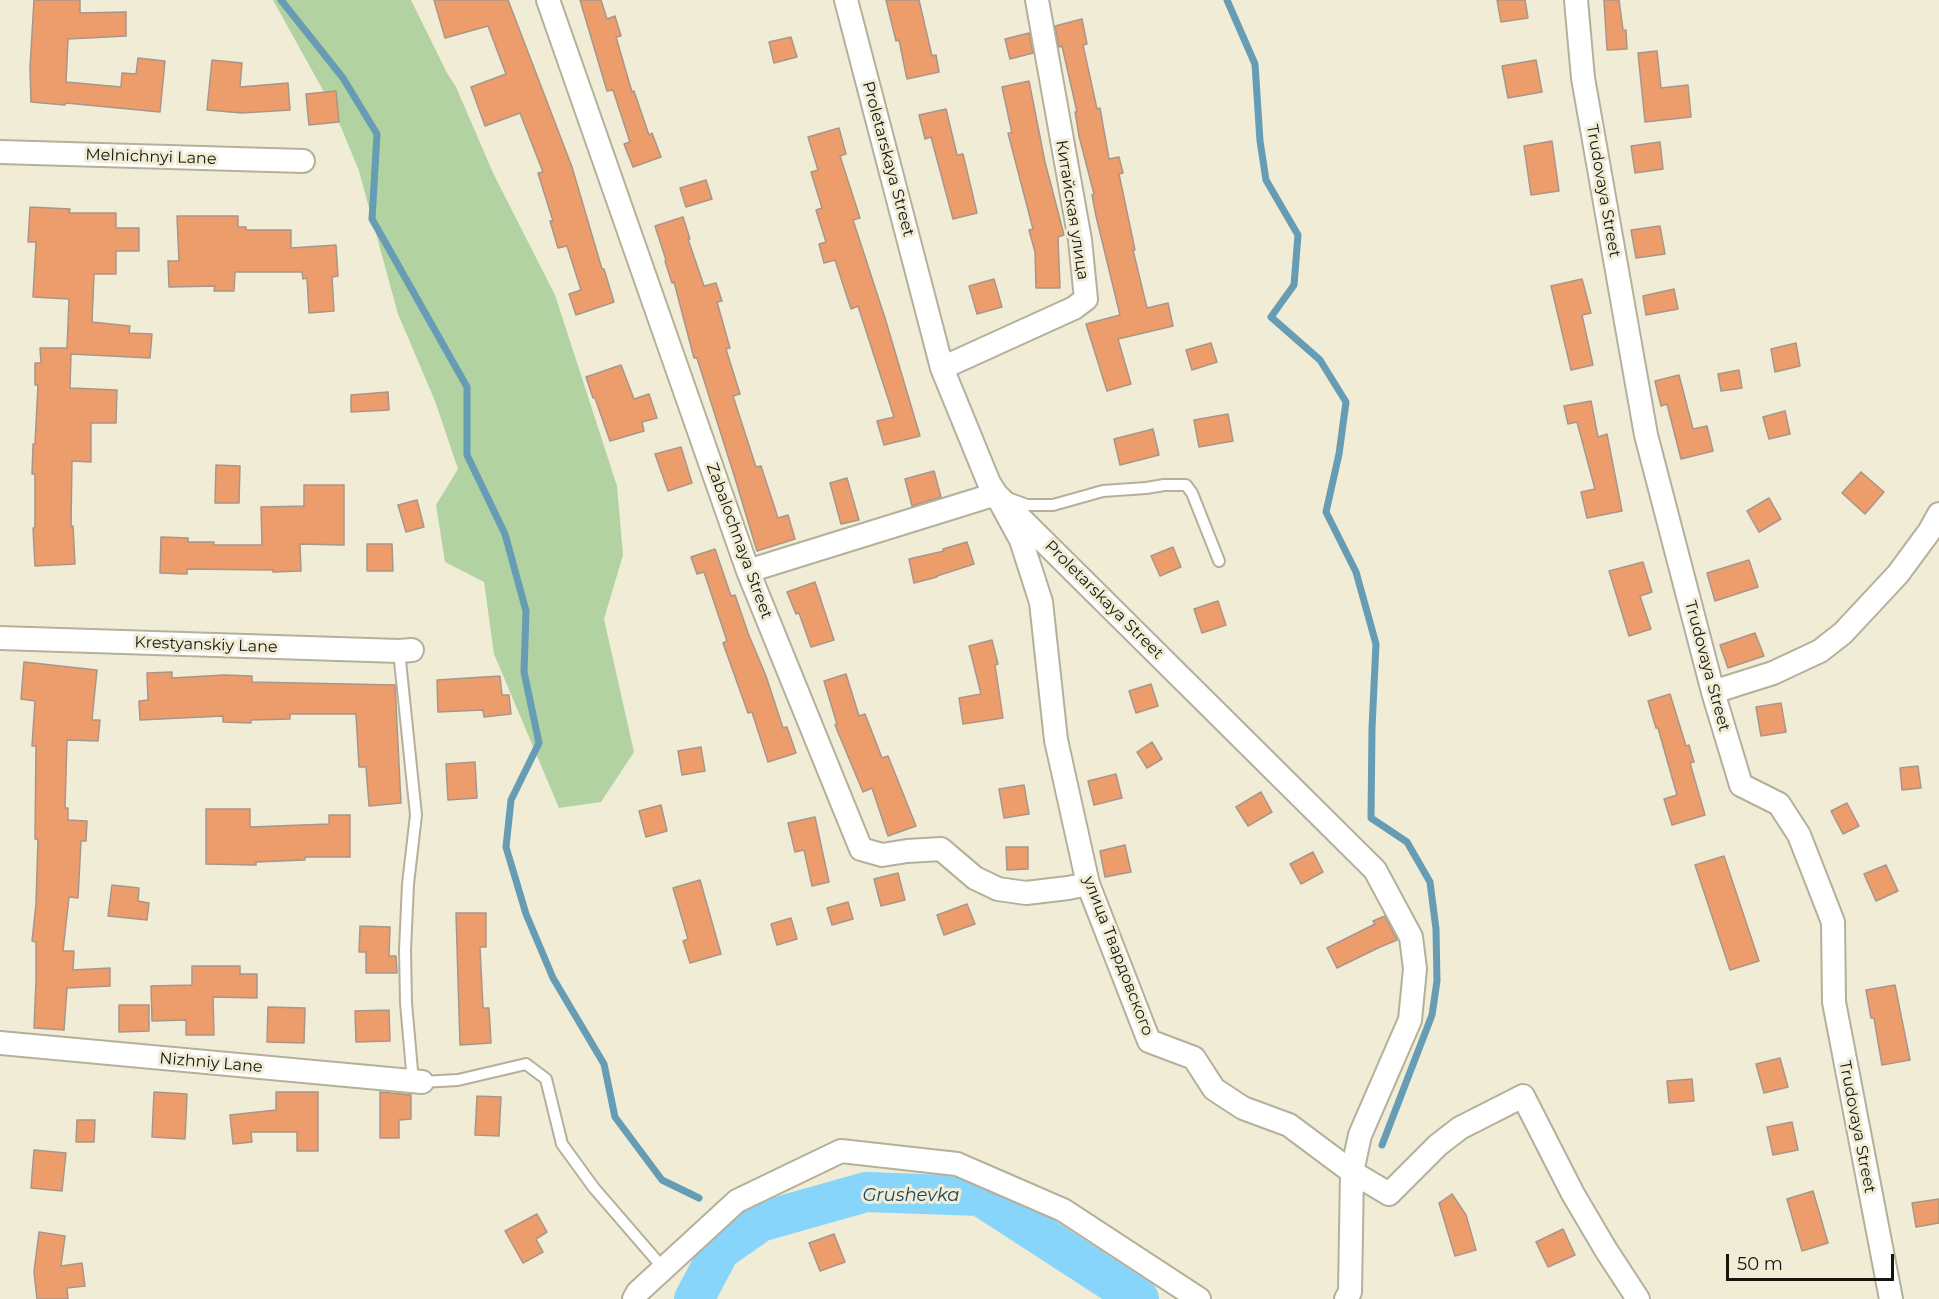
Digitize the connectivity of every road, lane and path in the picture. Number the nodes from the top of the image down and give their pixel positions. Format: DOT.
graph roads {
  1 [pos="548,0"];
  2 [pos="846,0"];
  3 [pos="1037,0"];
  4 [pos="1576,0"];
  5 [pos="0,152"];
  6 [pos="303,161"];
  7 [pos="942,368"];
  8 [pos="996,494"];
  9 [pos="1939,514"];
  10 [pos="1219,561"];
  11 [pos="748,572"];
  12 [pos="0,638"];
  13 [pos="405,651"];
  14 [pos="1713,692"];
  15 [pos="1088,884"];
  16 [pos="0,1043"];
  17 [pos="417,1082"];
  18 [pos="1352,1172"];
  19 [pos="663,1269"];
  20 [pos="634,1299"];
  21 [pos="1199,1299"];
  22 [pos="1346,1299"];
  23 [pos="1638,1299"];
  24 [pos="1891,1299"];
  1 -- 11 [label="street, Zabalochnaya Street"];
  2 -- 7 [label="street, Proletarskaya Street"];
  3 -- 7 [label="street, Китайская улица"];
  4 -- 14 [label="street, Trudovaya Street"];
  5 -- 6 [label="street, Melnichnyi Lane"];
  7 -- 8 [label="street, Proletarskaya Street"];
  8 -- 10 [label="lane"];
  8 -- 11 [label="street"];
  8 -- 15 [label="street, улица Твардовского"];
  8 -- 18 [label="street, Proletarskaya Street"];
  9 -- 14 [label="street"];
  11 -- 15 [label="street, Zabalochnaya Street"];
  12 -- 13 [label="street, Krestyanskiy Lane"];
  13 -- 17 [label="lane"];
  14 -- 24 [label="street, Trudovaya Street"];
  15 -- 18 [label="street, улица Твардовского"];
  16 -- 17 [label="street, Nizhniy Lane"];
  17 -- 19 [label="lane"];
  18 -- 22 [label="street, Proletarskaya Street"];
  18 -- 23 [label="street, улица Твардовского"];
  19 -- 20 [label="street"];
  19 -- 21 [label="street"];
}
